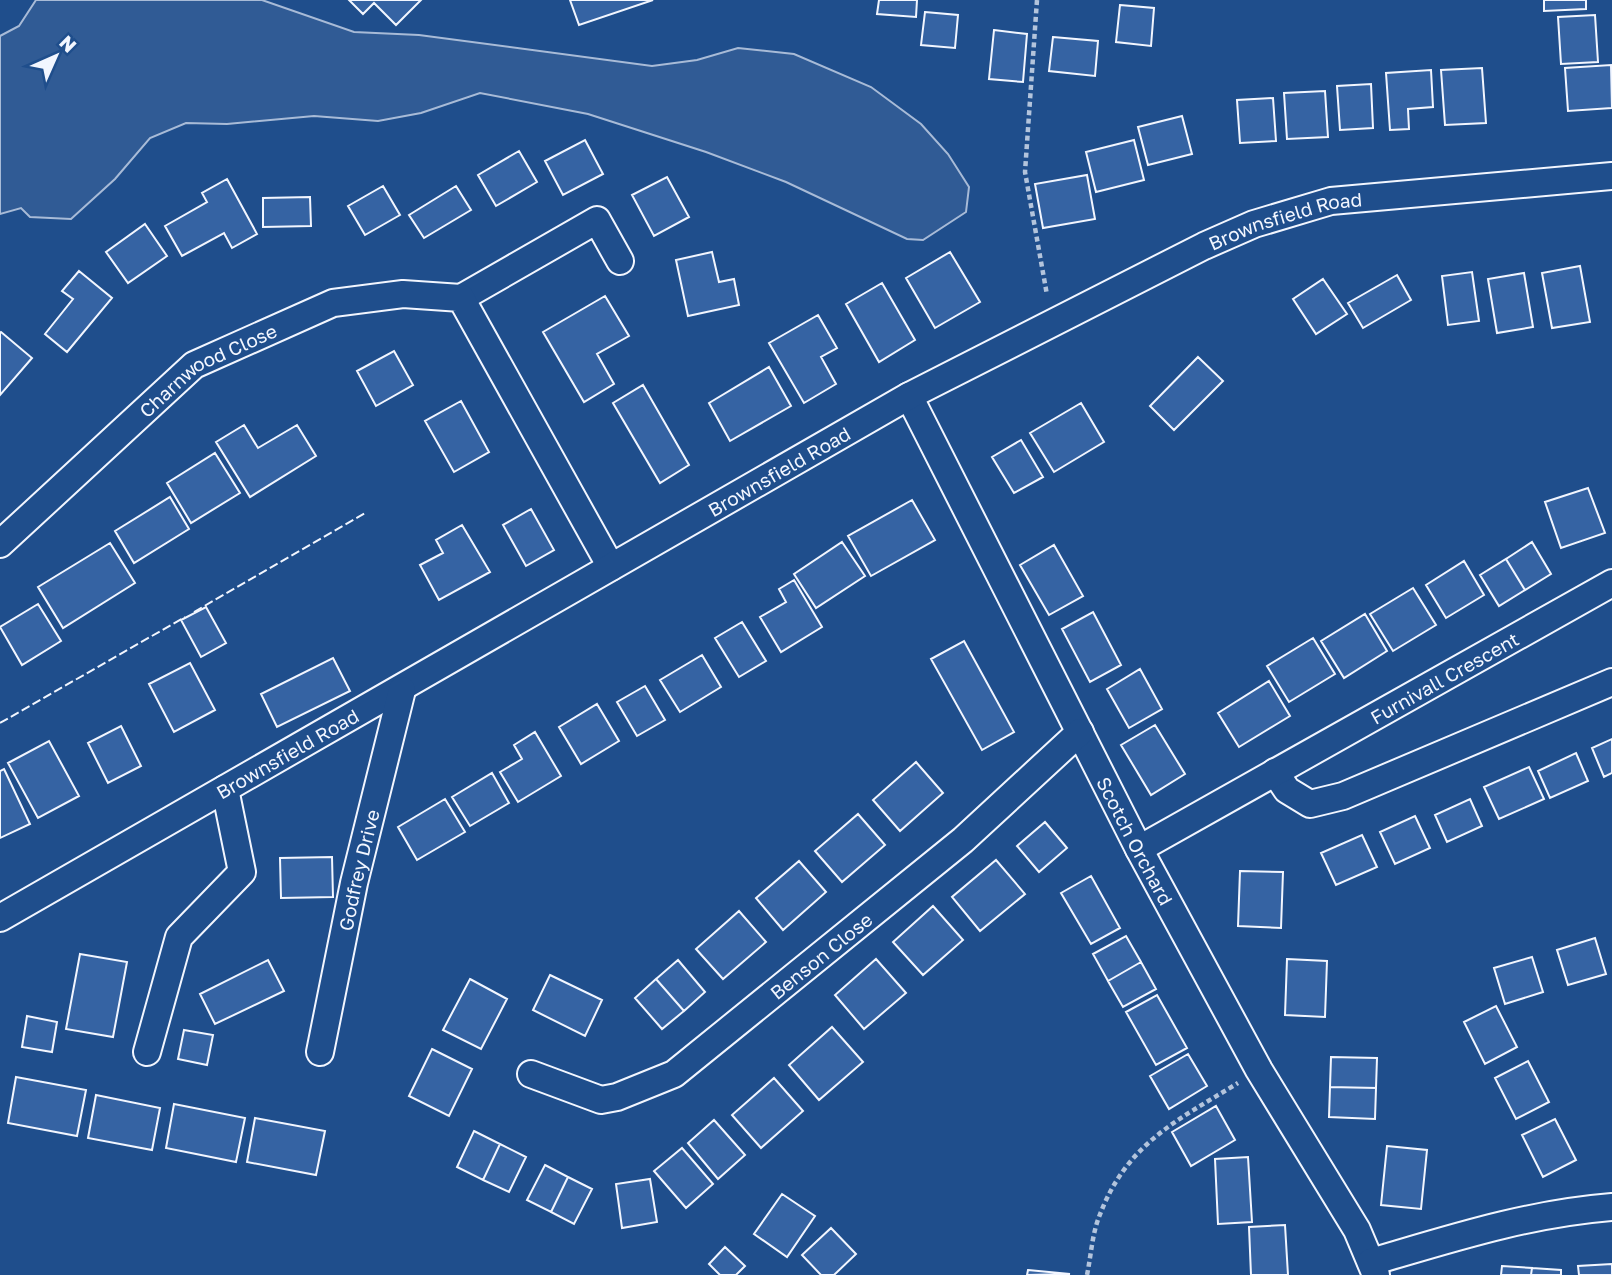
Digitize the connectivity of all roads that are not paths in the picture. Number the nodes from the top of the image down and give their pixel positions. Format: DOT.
graph roads {
  1 [pos="1612,176"];
  2 [pos="620,261"];
  3 [pos="461,298"];
  4 [pos="909,396"];
  5 [pos="0,544"];
  6 [pos="611,567"];
  7 [pos="1612,583"];
  8 [pos="1612,682"];
  9 [pos="402,690"];
  10 [pos="1080,732"];
  11 [pos="1275,772"];
  12 [pos="225,789"];
  13 [pos="1139,849"];
  14 [pos="0,918"];
  15 [pos="147,1052"];
  16 [pos="320,1052"];
  17 [pos="531,1074"];
  18 [pos="1612,1206"];
  19 [pos="1373,1268"];
  1 -- 4 [label="street, Brownsfield Road"];
  2 -- 3 [label="street"];
  3 -- 5 [label="street, Charnwood Close"];
  3 -- 6 [label="street"];
  4 -- 6 [label="street, Brownsfield Road"];
  4 -- 10 [label="street, Scotch Orchard"];
  6 -- 9 [label="street, Brownsfield Road"];
  7 -- 11 [label="street, Furnivall Crescent"];
  8 -- 11 [label="street"];
  9 -- 12 [label="street, Brownsfield Road"];
  9 -- 16 [label="street, Godfrey Drive"];
  10 -- 13 [label="street, Scotch Orchard"];
  10 -- 17 [label="street, Benson Close"];
  11 -- 13 [label="street, Furnivall Crescent"];
  12 -- 14 [label="street, Brownsfield Road"];
  12 -- 15 [label="street"];
  13 -- 19 [label="street, Scotch Orchard"];
  18 -- 19 [label="street"];
}
